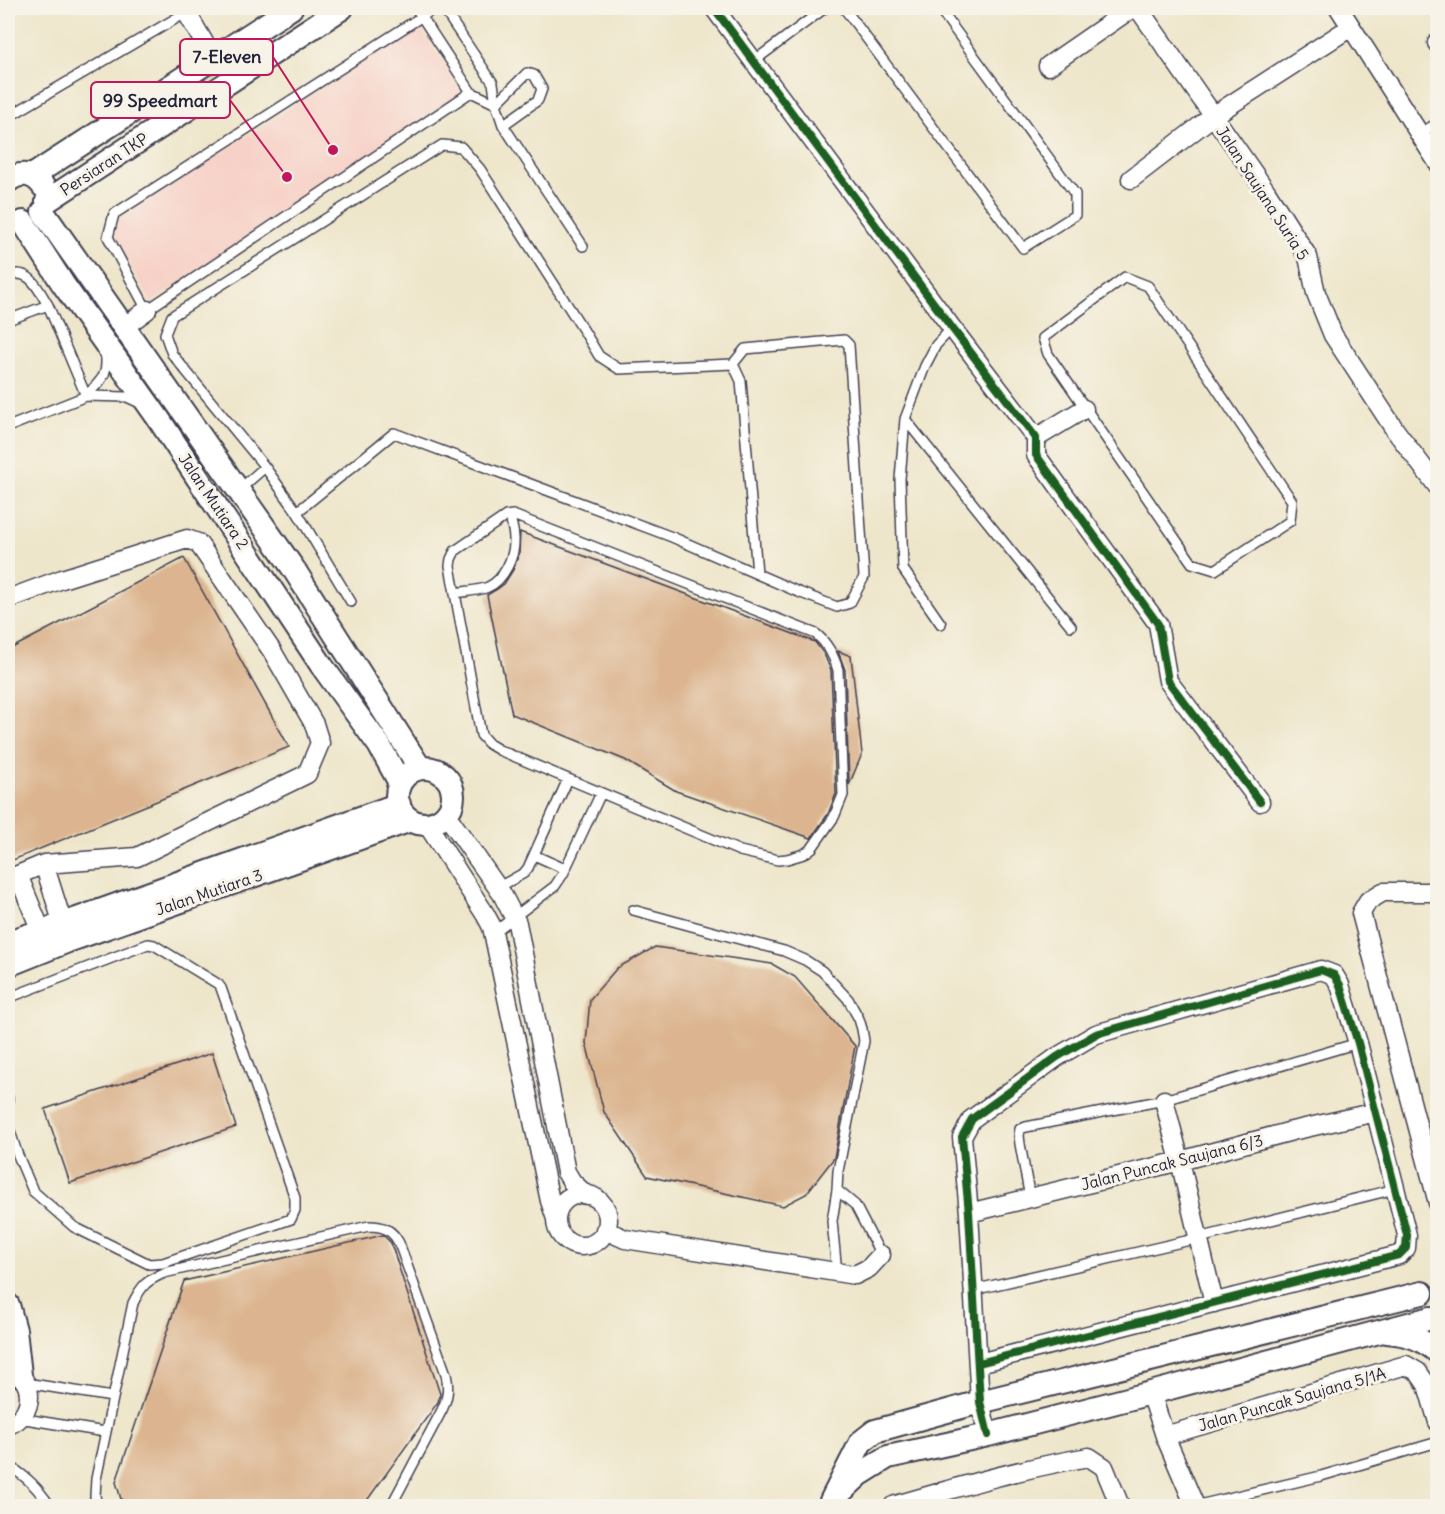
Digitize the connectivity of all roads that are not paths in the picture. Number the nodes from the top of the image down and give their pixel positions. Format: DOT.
graph roads {
  1 [pos="291,8"];
  2 [pos="342,8"];
  3 [pos="416,8"];
  4 [pos="435,8"];
  5 [pos="442,8"];
  6 [pos="714,8"];
  7 [pos="825,8"];
  8 [pos="844,8"];
  9 [pos="939,8"];
  10 [pos="1132,8"];
  11 [pos="1138,8"];
  12 [pos="186,10"];
  13 [pos="1346,14"];
  14 [pos="421,17"];
  15 [pos="213,58"];
  16 [pos="753,61"];
  17 [pos="1048,66"];
  18 [pos="471,92"];
  19 [pos="496,104"];
  20 [pos="1213,116"];
  21 [pos="8,117"];
  22 [pos="1437,123"];
  23 [pos="503,125"];
  24 [pos="1419,134"];
  25 [pos="1437,163"];
  26 [pos="32,176"];
  27 [pos="1131,179"];
  28 [pos="8,181"];
  29 [pos="30,213"];
  30 [pos="583,246"];
  31 [pos="8,276"];
  32 [pos="48,305"];
  33 [pos="147,310"];
  34 [pos="8,320"];
  35 [pos="124,327"];
  36 [pos="952,328"];
  37 [pos="102,339"];
  38 [pos="733,364"];
  39 [pos="86,396"];
  40 [pos="1084,409"];
  41 [pos="158,418"];
  42 [pos="905,419"];
  43 [pos="8,427"];
  44 [pos="1036,438"];
  45 [pos="265,467"];
  46 [pos="1437,487"];
  47 [pos="238,491"];
  48 [pos="297,512"];
  49 [pos="510,516"];
  50 [pos="757,573"];
  51 [pos="455,593"];
  52 [pos="8,599"];
  53 [pos="351,602"];
  54 [pos="940,624"];
  55 [pos="1071,626"];
  56 [pos="420,768"];
  57 [pos="568,779"];
  58 [pos="601,793"];
  59 [pos="1260,802"];
  60 [pos="417,809"];
  61 [pos="534,855"];
  62 [pos="44,864"];
  63 [pos="565,869"];
  64 [pos="13,878"];
  65 [pos="497,888"];
  66 [pos="1437,891"];
  67 [pos="633,910"];
  68 [pos="514,917"];
  69 [pos="493,933"];
  70 [pos="55,936"];
  71 [pos="8,942"];
  72 [pos="8,965"];
  73 [pos="8,998"];
  74 [pos="1358,1043"];
  75 [pos="8,1098"];
  76 [pos="1164,1100"];
  77 [pos="1376,1112"];
  78 [pos="8,1114"];
  79 [pos="8,1125"];
  80 [pos="12,1154"];
  81 [pos="1180,1161"];
  82 [pos="1395,1189"];
  83 [pos="837,1190"];
  84 [pos="586,1195"];
  85 [pos="1030,1198"];
  86 [pos="1437,1203"];
  87 [pos="969,1213"];
  88 [pos="556,1219"];
  89 [pos="605,1230"];
  90 [pos="1199,1238"];
  91 [pos="881,1255"];
  92 [pos="837,1273"];
  93 [pos="1430,1289"];
  94 [pos="973,1290"];
  95 [pos="1214,1303"];
  96 [pos="8,1305"];
  97 [pos="1435,1321"];
  98 [pos="1383,1331"];
  99 [pos="1437,1352"];
  100 [pos="978,1363"];
  101 [pos="18,1376"];
  102 [pos="1151,1394"];
  103 [pos="112,1397"];
  104 [pos="981,1402"];
  105 [pos="14,1421"];
  106 [pos="1437,1422"];
  107 [pos="105,1432"];
  108 [pos="988,1435"];
  109 [pos="1165,1436"];
  110 [pos="1437,1442"];
  111 [pos="8,1465"];
  112 [pos="829,1504"];
  113 [pos="50,1506"];
  114 [pos="97,1506"];
  115 [pos="391,1506"];
  116 [pos="893,1506"];
  117 [pos="1120,1506"];
  118 [pos="1195,1506"];
  1 -- 15 [label="street, Persiaran TKP"];
  2 -- 29 [label="street, Persiaran TKP"];
  3 -- 14 [label="lane"];
  4 -- 14 [label="lane"];
  5 -- 19 [label="lane"];
  6 -- 16 [label="street"];
  7 -- 16 [label="lane"];
  8 -- 9 [label="lane"];
  10 -- 17 [label="street"];
  11 -- 20 [label="street, Jalan Saujana Suria 5"];
  12 -- 15 [label="street"];
  12 -- 21 [label="lane"];
  13 -- 20 [label="street"];
  13 -- 24 [label="street"];
  14 -- 18 [label="lane"];
  14 -- 33 [label="lane"];
  15 -- 26 [label="street, Persiaran TKP"];
  16 -- 36 [label="street"];
  18 -- 19 [label="lane"];
  18 -- 33 [label="lane"];
  19 -- 23 [label="lane"];
  19 -- 23 [label="lane"];
  20 -- 27 [label="street"];
  20 -- 46 [label="street, Jalan Saujana Suria 5"];
  22 -- 24 [label="lane"];
  23 -- 30 [label="lane"];
  24 -- 25 [label="street"];
  26 -- 28 [label="street"];
  26 -- 29 [label="street"];
  29 -- 35 [label="street, Jalan Mutiara 2"];
  29 -- 37 [label="street, Jalan Mutiara 2"];
  31 -- 32 [label="lane"];
  32 -- 34 [label="lane"];
  32 -- 39 [label="lane"];
  33 -- 35 [label="street"];
  35 -- 47 [label="street, Jalan Mutiara 2"];
  36 -- 42 [label="lane"];
  36 -- 44 [label="street"];
  37 -- 39 [label="lane"];
  37 -- 41 [label="street, Jalan Mutiara 2"];
  38 -- 45 [label="lane"];
  38 -- 50 [label="lane"];
  38 -- 50 [label="lane"];
  39 -- 41 [label="lane"];
  39 -- 43 [label="lane"];
  40 -- 40 [label="lane"];
  40 -- 44 [label="street"];
  41 -- 60 [label="street, Jalan Mutiara 2"];
  42 -- 54 [label="lane"];
  42 -- 55 [label="lane"];
  44 -- 59 [label="street"];
  45 -- 47 [label="lane"];
  45 -- 48 [label="lane"];
  47 -- 56 [label="street, Jalan Mutiara 2"];
  48 -- 50 [label="lane"];
  48 -- 53 [label="lane"];
  49 -- 51 [label="lane"];
  49 -- 51 [label="lane"];
  49 -- 58 [label="lane"];
  51 -- 57 [label="lane"];
  52 -- 62 [label="street"];
  56 -- 60 [label="street"];
  56 -- 60 [label="street"];
  57 -- 58 [label="lane"];
  57 -- 61 [label="lane"];
  58 -- 63 [label="lane"];
  60 -- 65 [label="street"];
  60 -- 69 [label="street"];
  60 -- 70 [label="street, Jalan Mutiara 3"];
  61 -- 63 [label="lane"];
  61 -- 65 [label="lane"];
  62 -- 64 [label="street"];
  62 -- 70 [label="street"];
  63 -- 68 [label="lane"];
  64 -- 70 [label="street"];
  65 -- 68 [label="street"];
  66 -- 86 [label="street"];
  67 -- 83 [label="lane"];
  68 -- 69 [label="lane"];
  68 -- 84 [label="street"];
  69 -- 88 [label="street"];
  70 -- 71 [label="street, Jalan Mutiara 3"];
  70 -- 72 [label="street, Jalan Mutiara 3"];
  73 -- 80 [label="lane"];
  74 -- 76 [label="lane"];
  74 -- 77 [label="street"];
  74 -- 87 [label="street"];
  75 -- 78 [label="lane"];
  76 -- 81 [label="street"];
  76 -- 85 [label="lane"];
  77 -- 81 [label="street, Jalan Puncak Saujana 6/3"];
  77 -- 82 [label="street"];
  79 -- 80 [label="lane"];
  81 -- 85 [label="street, Jalan Puncak Saujana 6/3"];
  81 -- 90 [label="street"];
  82 -- 90 [label="lane"];
  82 -- 95 [label="street"];
  83 -- 91 [label="lane"];
  83 -- 92 [label="lane"];
  84 -- 88 [label="street"];
  84 -- 89 [label="street"];
  85 -- 87 [label="street, Jalan Puncak Saujana 6/3"];
  87 -- 94 [label="street"];
  88 -- 89 [label="street"];
  89 -- 92 [label="street"];
  90 -- 94 [label="lane"];
  90 -- 95 [label="street"];
  91 -- 92 [label="street"];
  93 -- 97 [label="street"];
  93 -- 104 [label="street"];
  94 -- 100 [label="street"];
  95 -- 100 [label="street"];
  96 -- 101 [label="street"];
  97 -- 98 [label="street"];
  98 -- 99 [label="street"];
  98 -- 102 [label="street"];
  100 -- 104 [label="street"];
  101 -- 103 [label="lane"];
  101 -- 105 [label="street"];
  102 -- 108 [label="street"];
  102 -- 109 [label="street"];
  103 -- 107 [label="lane"];
  103 -- 115 [label="lane"];
  104 -- 108 [label="street"];
  104 -- 112 [label="street"];
  105 -- 107 [label="lane"];
  106 -- 109 [label="street, Jalan Puncak Saujana 5/1A"];
  107 -- 114 [label="lane"];
  108 -- 112 [label="street"];
  109 -- 118 [label="street"];
  110 -- 118 [label="lane"];
  111 -- 113 [label="lane"];
  116 -- 117 [label="street"];
}
